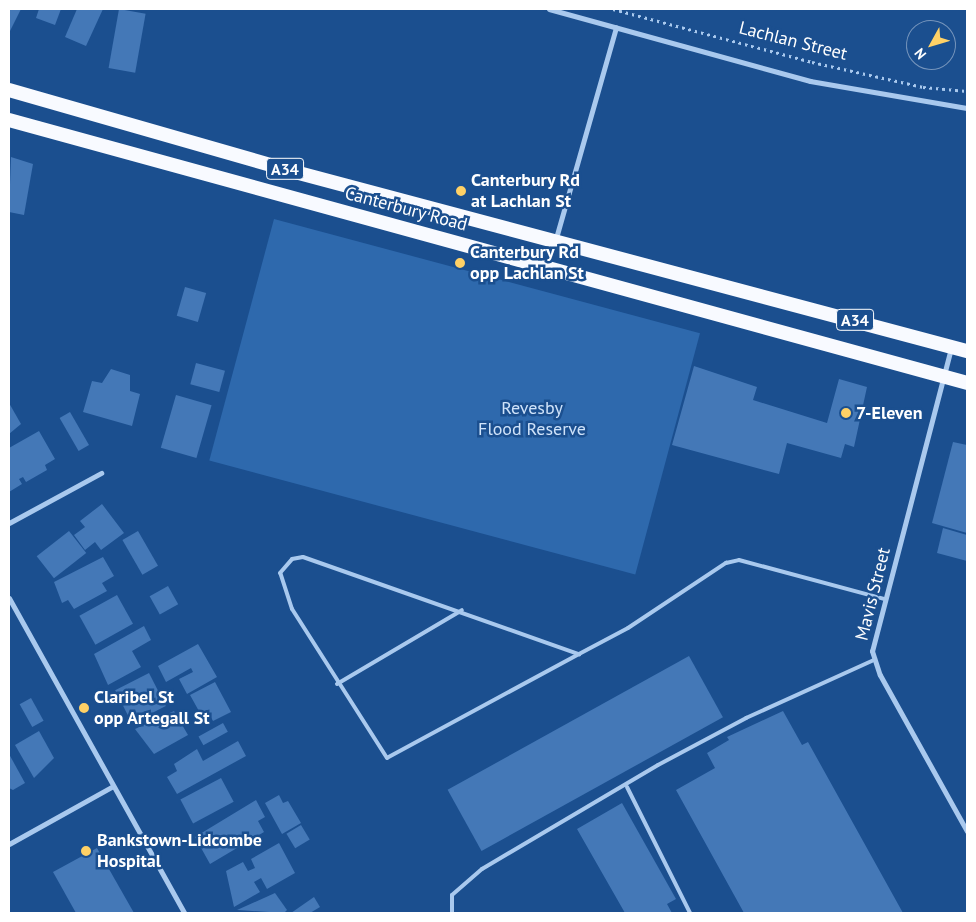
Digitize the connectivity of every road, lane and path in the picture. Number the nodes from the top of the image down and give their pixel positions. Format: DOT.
graph roads {
  1 [pos="549,9"];
  2 [pos="613,9"];
  3 [pos="616,27"];
  4 [pos="9,90"];
  5 [pos="967,91"];
  6 [pos="967,108"];
  7 [pos="9,120"];
  8 [pos="556,238"];
  9 [pos="952,346"];
  10 [pos="967,351"];
  11 [pos="944,377"];
  12 [pos="967,383"];
  13 [pos="102,473"];
  14 [pos="9,523"];
  15 [pos="9,598"];
  16 [pos="885,598"];
  17 [pos="462,610"];
  18 [pos="579,654"];
  19 [pos="874,660"];
  20 [pos="337,684"];
  21 [pos="113,786"];
  22 [pos="627,787"];
  23 [pos="967,831"];
  24 [pos="9,844"];
  25 [pos="184,913"];
  26 [pos="452,913"];
  27 [pos="690,913"];
  1 -- 3 [label="street, Lachlan Street"];
  2 -- 5 [label="path, Lachlan Street"];
  3 -- 6 [label="street, Lachlan Street"];
  3 -- 8 [label="street"];
  4 -- 8 [label="highway, Canterbury Road / A34"];
  7 -- 11 [label="highway, Canterbury Road / A34"];
  8 -- 9 [label="highway, Canterbury Road / A34"];
  9 -- 10 [label="highway, Canterbury Road / A34"];
  9 -- 11 [label="street, Mavis Street"];
  11 -- 12 [label="highway, Canterbury Road / A34"];
  11 -- 16 [label="street, Mavis Street"];
  13 -- 14 [label="street"];
  15 -- 21 [label="street"];
  16 -- 18 [label="lane"];
  16 -- 19 [label="street, Mavis Street"];
  17 -- 18 [label="lane"];
  17 -- 20 [label="lane"];
  17 -- 20 [label="lane"];
  18 -- 20 [label="lane"];
  19 -- 22 [label="lane"];
  19 -- 23 [label="street, Mavis Street"];
  21 -- 24 [label="street"];
  21 -- 25 [label="street"];
  22 -- 26 [label="lane"];
  22 -- 27 [label="lane"];
}
